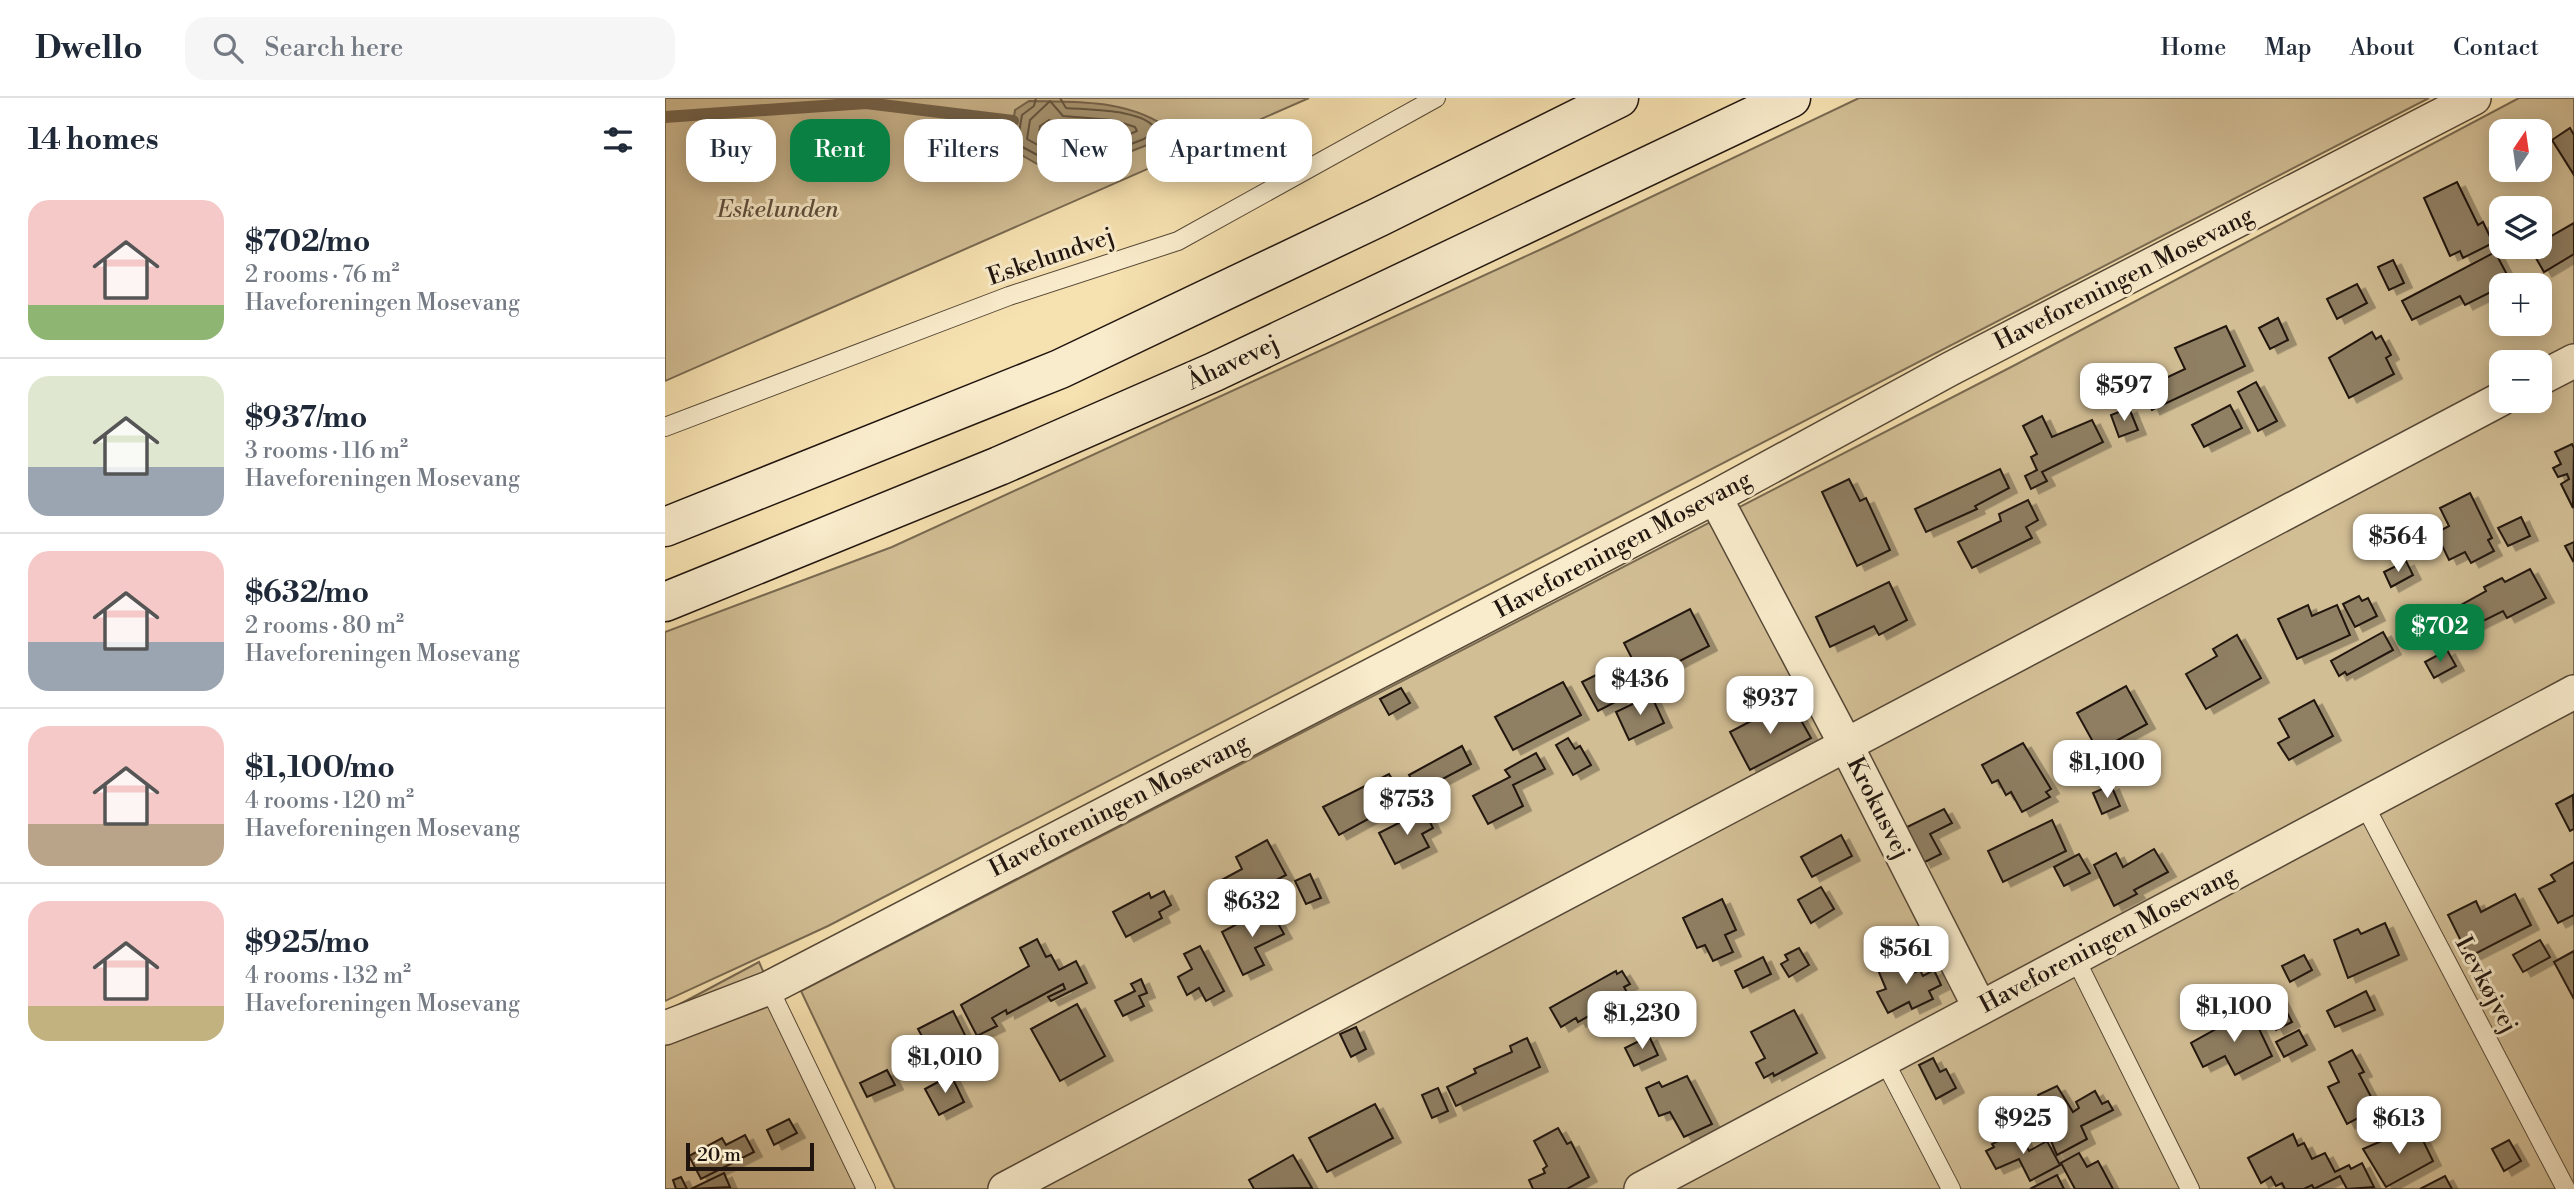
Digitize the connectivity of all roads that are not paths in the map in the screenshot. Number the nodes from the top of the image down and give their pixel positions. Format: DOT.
graph roads {
  1 [pos="1436,98"];
  2 [pos="1619,98"];
  3 [pos="1734,98"];
  4 [pos="1791,98"];
  5 [pos="2475,98"];
  6 [pos="1404,284"];
  7 [pos="2574,361"];
  8 [pos="2552,372"];
  9 [pos="2489,406"];
  10 [pos="665,427"];
  11 [pos="1715,497"];
  12 [pos="665,527"];
  13 [pos="665,602"];
  14 [pos="2574,692"];
  15 [pos="1846,745"];
  16 [pos="2364,804"];
  17 [pos="2075,958"];
  18 [pos="769,988"];
  19 [pos="1980,1008"];
  20 [pos="665,1028"];
  21 [pos="1884,1060"];
  22 [pos="866,1189"];
  23 [pos="1005,1189"];
  24 [pos="1641,1189"];
  25 [pos="1951,1189"];
  26 [pos="2190,1189"];
  27 [pos="2566,1189"];
  1 -- 10 [label="lane, Eskelundvej"];
  2 -- 12 [label="main road"];
  3 -- 6 [label="main road"];
  4 -- 6 [label="main road, Åhavevej"];
  5 -- 11 [label="street, Haveforeningen Mosevang"];
  6 -- 13 [label="main road, Åhavevej"];
  7 -- 8 [label="street"];
  9 -- 15 [label="street"];
  11 -- 15 [label="street, Krokusvej"];
  11 -- 18 [label="street, Haveforeningen Mosevang"];
  14 -- 16 [label="street, Haveforeningen Mosevang"];
  15 -- 19 [label="street, Krokusvej"];
  15 -- 23 [label="street"];
  16 -- 17 [label="street, Haveforeningen Mosevang"];
  16 -- 27 [label="lane, Levkøjvej"];
  17 -- 19 [label="street, Haveforeningen Mosevang"];
  17 -- 26 [label="lane"];
  18 -- 20 [label="street, Haveforeningen Mosevang"];
  18 -- 22 [label="lane"];
  19 -- 21 [label="street, Haveforeningen Mosevang"];
  21 -- 24 [label="street, Haveforeningen Mosevang"];
  21 -- 25 [label="lane"];
}
